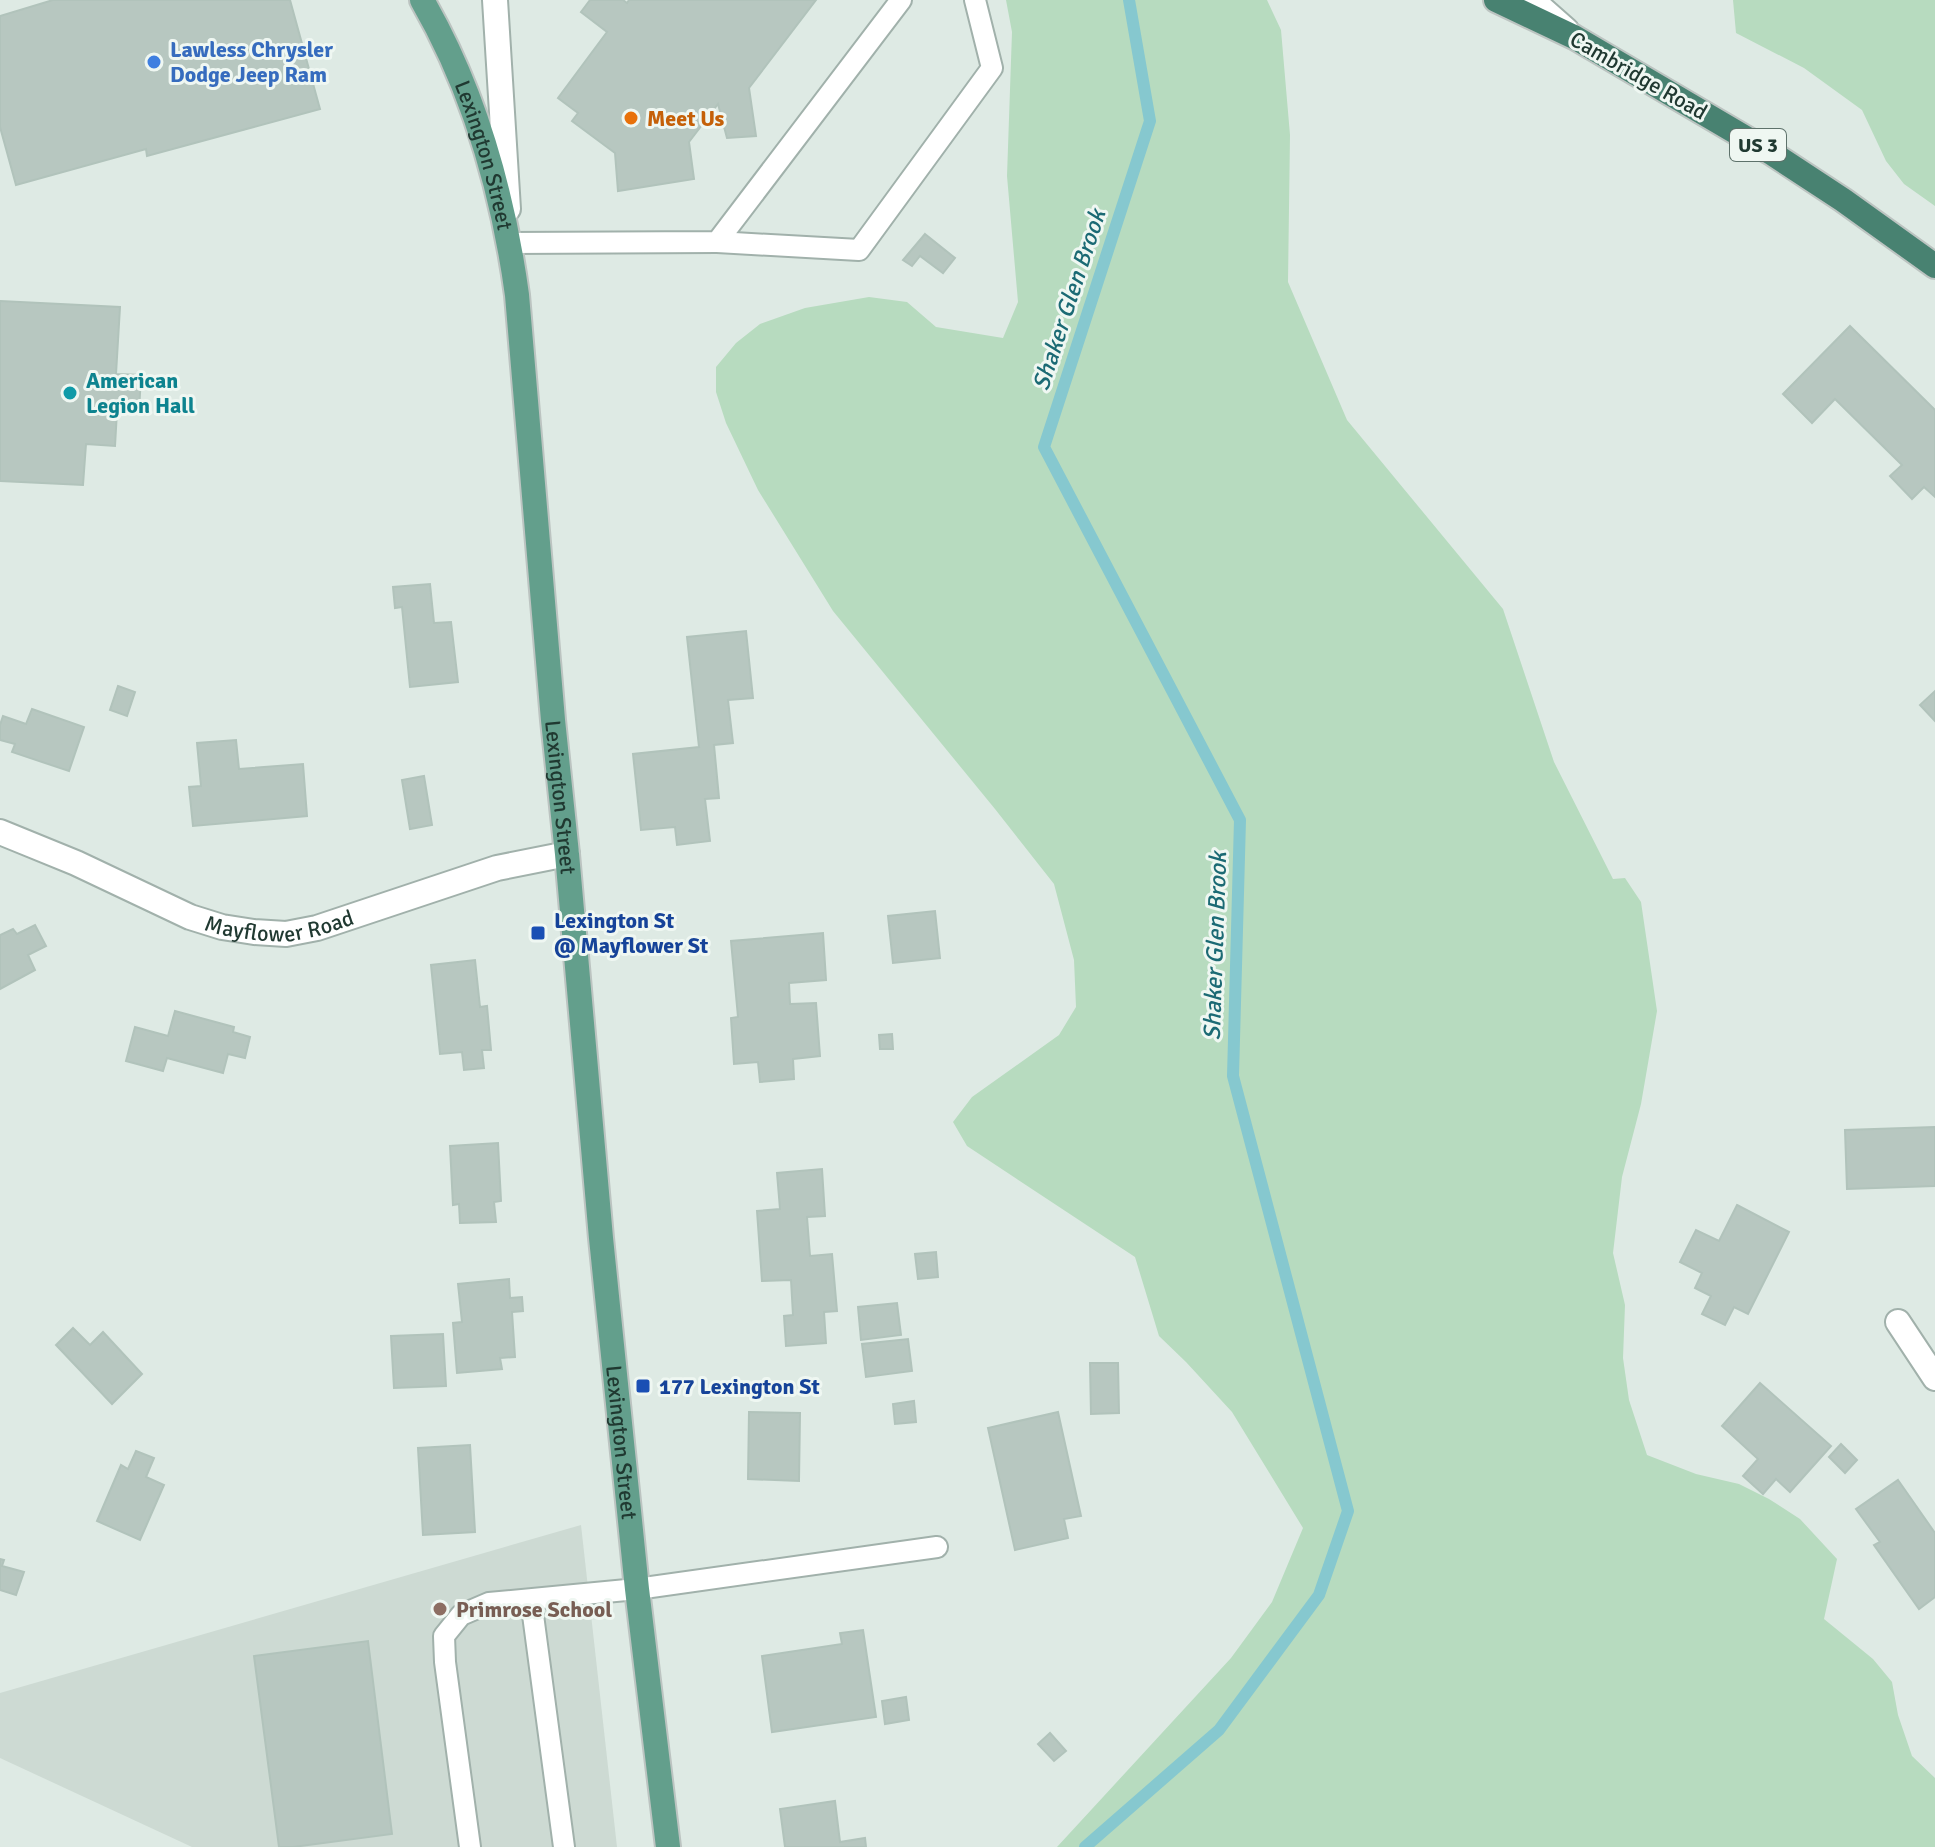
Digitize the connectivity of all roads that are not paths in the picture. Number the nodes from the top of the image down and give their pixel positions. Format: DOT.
graph roads {
  1 [pos="422,0"];
  2 [pos="495,0"];
  3 [pos="901,0"];
  4 [pos="975,0"];
  5 [pos="1496,0"];
  6 [pos="1532,0"];
  7 [pos="1574,37"];
  8 [pos="717,242"];
  9 [pos="510,243"];
  10 [pos="1935,266"];
  11 [pos="0,832"];
  12 [pos="567,854"];
  13 [pos="1898,1322"];
  14 [pos="1935,1378"];
  15 [pos="937,1547"];
  16 [pos="637,1589"];
  17 [pos="531,1600"];
  18 [pos="470,1847"];
  19 [pos="564,1847"];
  20 [pos="668,1847"];
  1 -- 9 [label="main road, Lexington Street"];
  2 -- 9 [label="street"];
  3 -- 8 [label="lane"];
  4 -- 8 [label="lane"];
  5 -- 7 [label="highway, Cambridge Road / US 3"];
  6 -- 7 [label="street"];
  7 -- 10 [label="highway, Cambridge Road / US 3"];
  8 -- 9 [label="lane"];
  9 -- 12 [label="main road, Lexington Street"];
  11 -- 12 [label="street, Mayflower Road"];
  12 -- 16 [label="main road, Lexington Street"];
  13 -- 14 [label="street"];
  15 -- 16 [label="lane"];
  16 -- 17 [label="lane"];
  16 -- 20 [label="main road, Lexington Street"];
  17 -- 18 [label="lane"];
  17 -- 19 [label="lane"];
}
